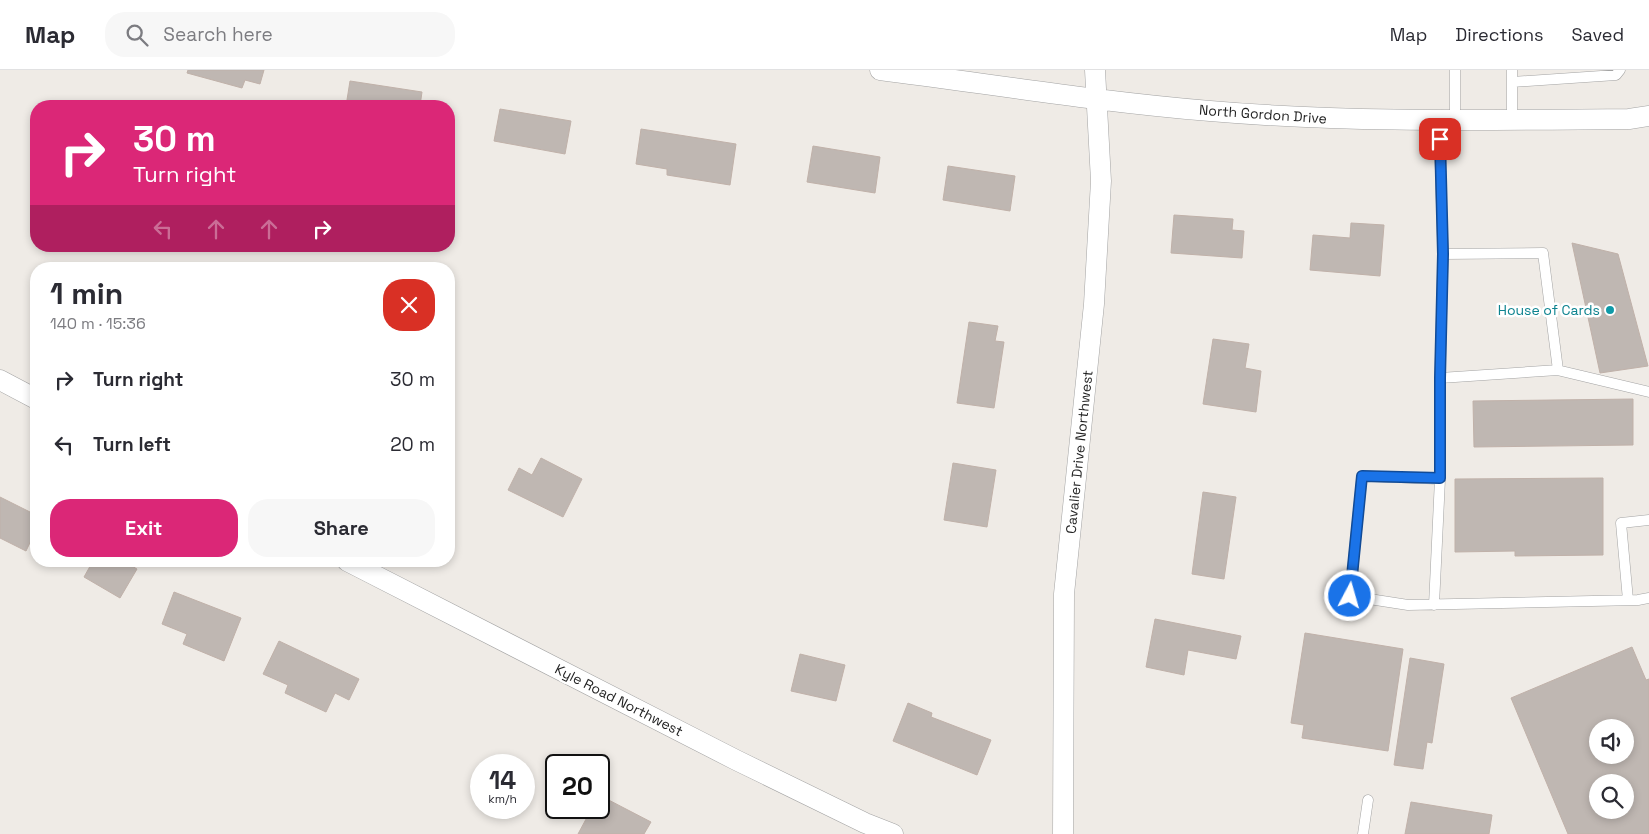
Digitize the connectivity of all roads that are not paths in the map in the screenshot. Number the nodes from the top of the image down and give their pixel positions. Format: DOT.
graph roads {
  1 [pos="880,70"];
  2 [pos="1095,70"];
  3 [pos="1454,70"];
  4 [pos="1512,70"];
  5 [pos="1620,70"];
  6 [pos="1512,82"];
  7 [pos="1096,98"];
  8 [pos="1649,116"];
  9 [pos="1447,120"];
  10 [pos="1512,120"];
  11 [pos="1443,254"];
  12 [pos="1557,370"];
  13 [pos="1440,378"];
  14 [pos="0,380"];
  15 [pos="1649,392"];
  16 [pos="30,396"];
  17 [pos="1440,478"];
  18 [pos="1649,520"];
  19 [pos="359,567"];
  20 [pos="1649,598"];
  21 [pos="1628,600"];
  22 [pos="1434,604"];
  23 [pos="1368,800"];
  24 [pos="893,834"];
  25 [pos="1063,834"];
  26 [pos="1363,834"];
  1 -- 7 [label="street, North Gordon Drive"];
  2 -- 7 [label="street, Cavalier Drive Northwest"];
  3 -- 9 [label="lane"];
  4 -- 6 [label="lane"];
  5 -- 6 [label="lane"];
  6 -- 10 [label="lane"];
  7 -- 9 [label="street, North Gordon Drive"];
  7 -- 25 [label="street, Cavalier Drive Northwest"];
  8 -- 10 [label="street, North Gordon Drive"];
  9 -- 10 [label="street, North Gordon Drive"];
  9 -- 11 [label="lane"];
  11 -- 12 [label="lane"];
  11 -- 13 [label="lane"];
  12 -- 13 [label="lane"];
  12 -- 15 [label="lane"];
  13 -- 17 [label="lane"];
  14 -- 16 [label="street"];
  17 -- 22 [label="lane"];
  17 -- 22 [label="lane"];
  18 -- 21 [label="lane"];
  19 -- 24 [label="street, Kyle Road Northwest"];
  20 -- 21 [label="lane"];
  21 -- 22 [label="lane"];
  23 -- 26 [label="lane"];
}
